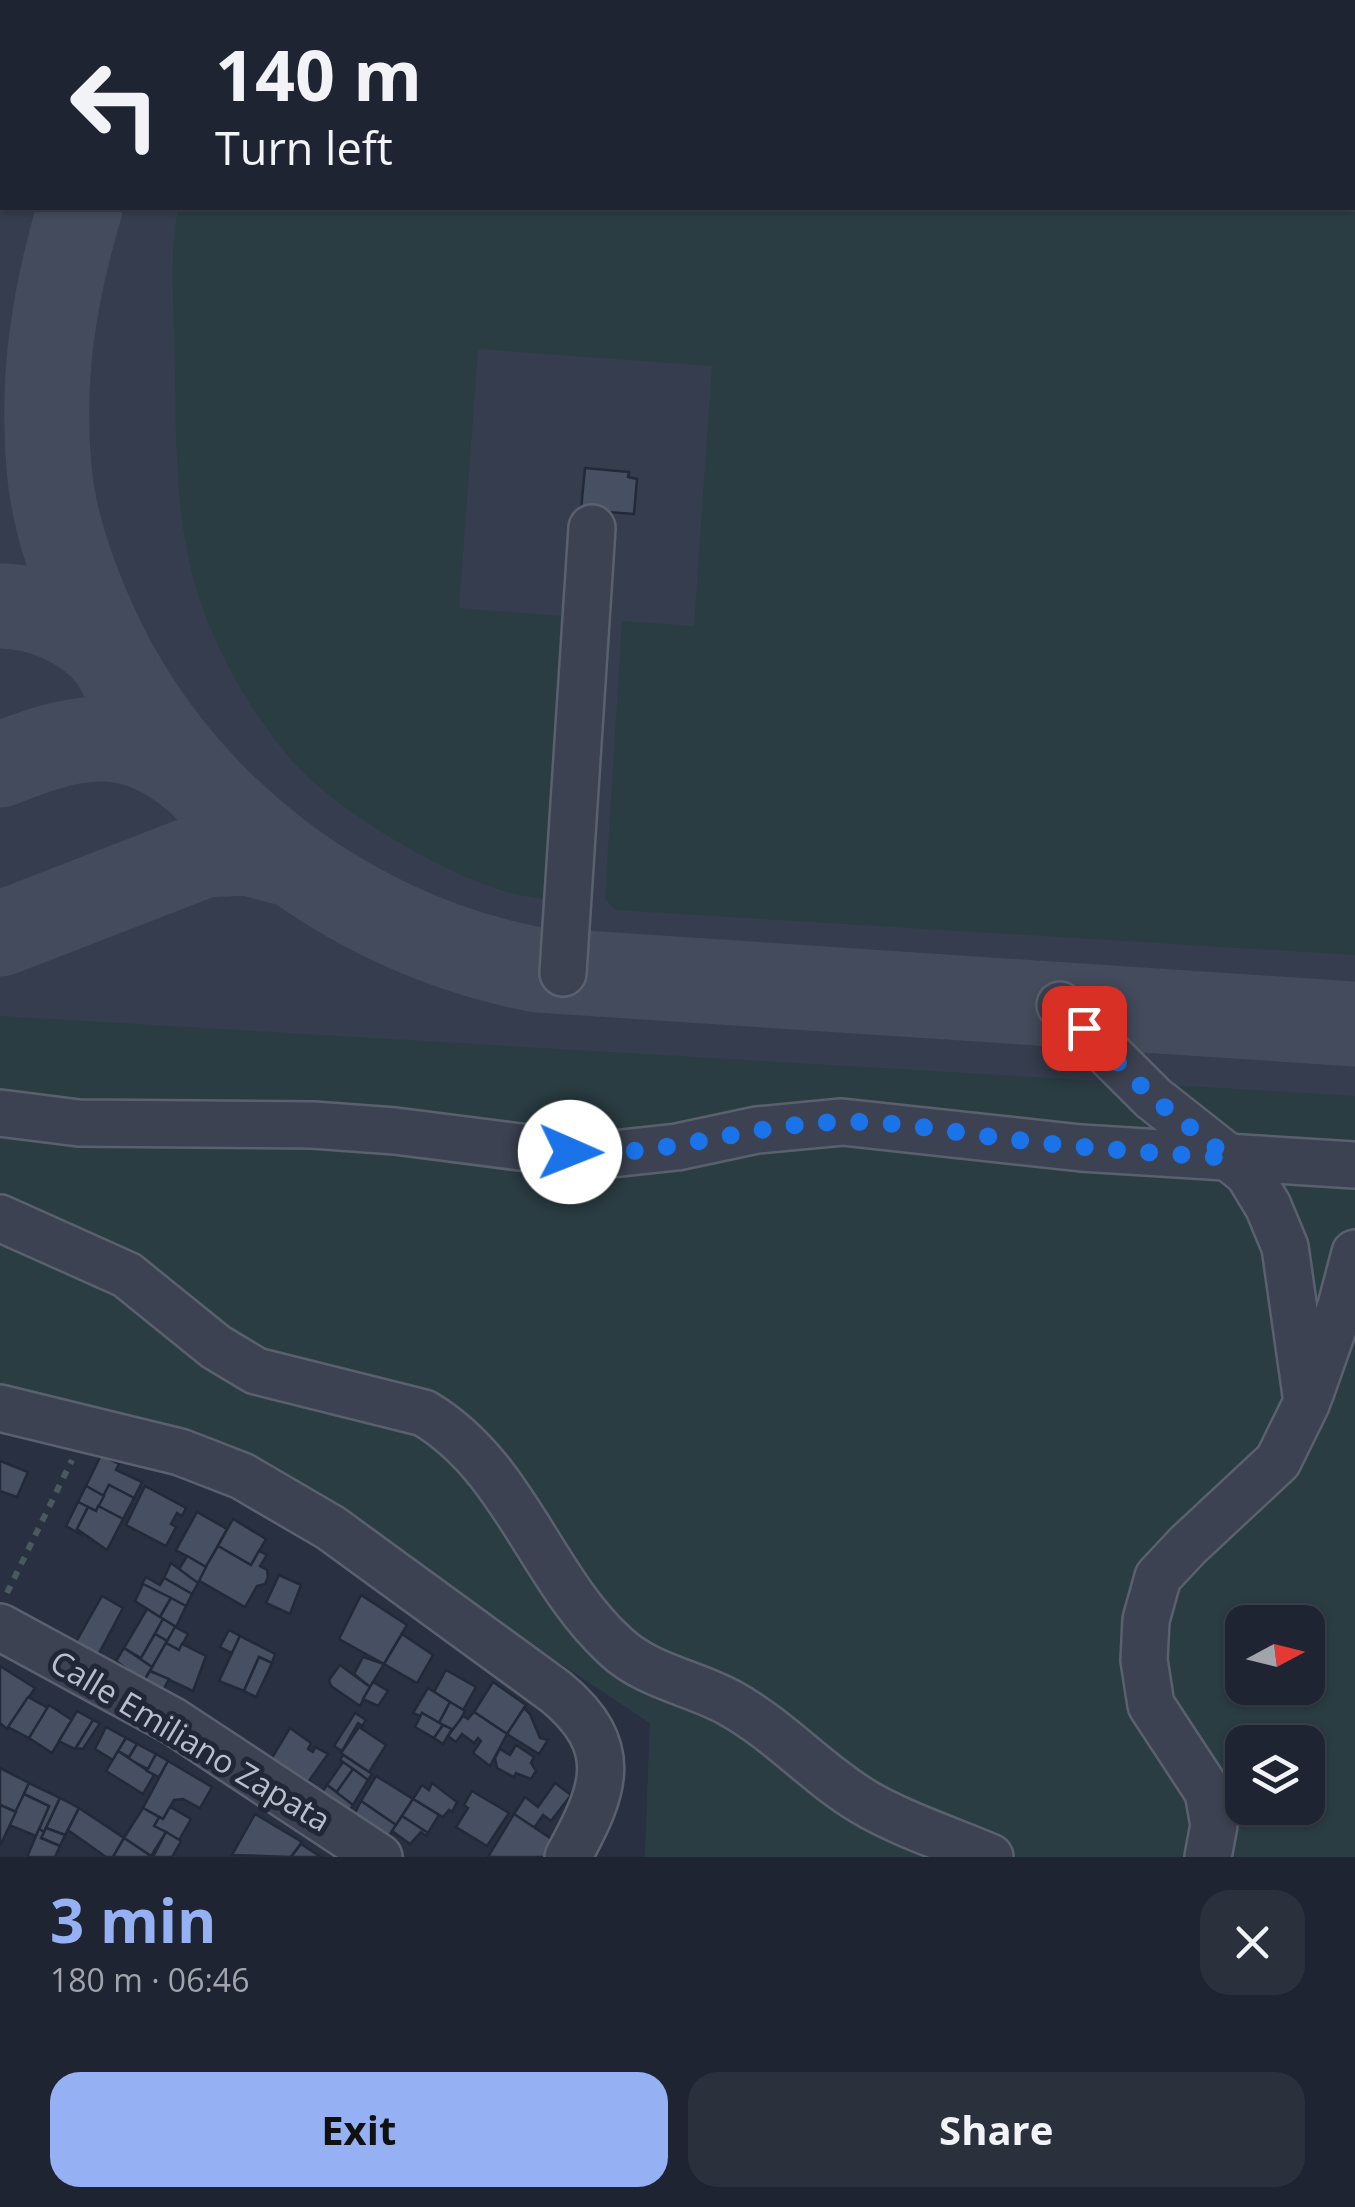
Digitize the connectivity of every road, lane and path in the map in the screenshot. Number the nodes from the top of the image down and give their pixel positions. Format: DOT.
graph roads {
  1 [pos="592,528"];
  2 [pos="563,973"];
  3 [pos="1060,1005"];
  4 [pos="0,1112"];
  5 [pos="1229,1158"];
  6 [pos="1355,1164"];
  7 [pos="0,1218"];
  8 [pos="1355,1253"];
  9 [pos="1307,1402"];
  10 [pos="0,1408"];
  11 [pos="87,1429"];
  12 [pos="0,1608"];
  13 [pos="0,1627"];
  14 [pos="379,1857"];
  15 [pos="568,1857"];
  16 [pos="990,1857"];
  17 [pos="1208,1857"];
  1 -- 2 [label="street"];
  3 -- 5 [label="street"];
  4 -- 5 [label="street"];
  5 -- 6 [label="street"];
  5 -- 9 [label="street"];
  7 -- 16 [label="street"];
  8 -- 9 [label="street"];
  9 -- 17 [label="street"];
  10 -- 11 [label="street"];
  11 -- 12 [label="path"];
  11 -- 15 [label="street"];
  13 -- 14 [label="street, Calle Emiliano Zapata"];
}
